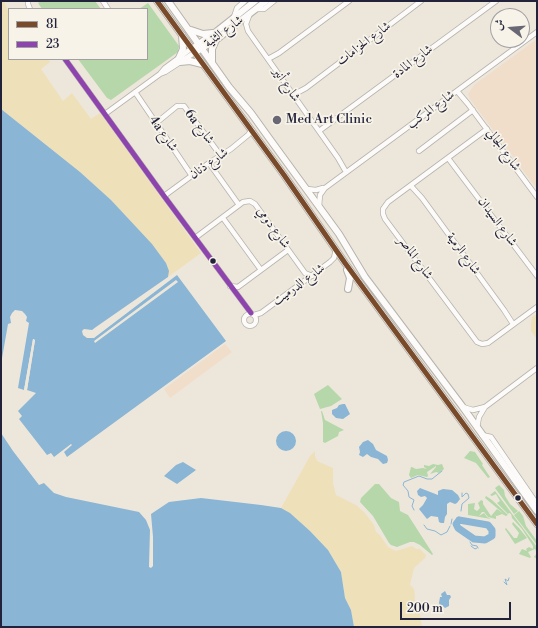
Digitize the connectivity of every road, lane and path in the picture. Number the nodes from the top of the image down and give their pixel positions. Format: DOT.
graph roads {
  1 [pos="157,1"];
  2 [pos="168,1"];
  3 [pos="245,1"];
  4 [pos="255,1"];
  5 [pos="266,1"];
  6 [pos="274,1"];
  7 [pos="349,1"];
  8 [pos="496,1"];
  9 [pos="419,2"];
  10 [pos="253,11"];
  11 [pos="234,18"];
  12 [pos="232,26"];
  13 [pos="189,30"];
  14 [pos="248,31"];
  15 [pos="537,32"];
  16 [pos="182,34"];
  17 [pos="216,35"];
  18 [pos="200,46"];
  19 [pos="193,51"];
  20 [pos="66,60"];
  21 [pos="179,60"];
  22 [pos="269,60"];
  23 [pos="212,63"];
  24 [pos="202,64"];
  25 [pos="459,90"];
  26 [pos="135,92"];
  27 [pos="294,96"];
  28 [pos="473,110"];
  29 [pos="105,114"];
  30 [pos="155,124"];
  31 [pos="252,130"];
  32 [pos="488,131"];
  33 [pos="320,132"];
  34 [pos="419,151"];
  35 [pos="221,156"];
  36 [pos="449,157"];
  37 [pos="209,163"];
  38 [pos="347,171"];
  39 [pos="192,176"];
  40 [pos="413,185"];
  41 [pos="325,188"];
  42 [pos="307,190"];
  43 [pos="164,196"];
  44 [pos="537,197"];
  45 [pos="239,205"];
  46 [pos="319,206"];
  47 [pos="222,218"];
  48 [pos="195,238"];
  49 [pos="336,249"];
  50 [pos="288,250"];
  51 [pos="340,256"];
  52 [pos="360,269"];
  53 [pos="261,270"];
  54 [pos="305,273"];
  55 [pos="312,276"];
  56 [pos="537,276"];
  57 [pos="306,280"];
  58 [pos="359,281"];
  59 [pos="230,286"];
  60 [pos="238,287"];
  61 [pos="348,289"];
  62 [pos="237,294"];
  63 [pos="378,295"];
  64 [pos="537,307"];
  65 [pos="253,314"];
  66 [pos="245,315"];
  67 [pos="514,324"];
  68 [pos="401,338"];
  69 [pos="400,345"];
  70 [pos="537,368"];
  71 [pos="462,406"];
  72 [pos="484,407"];
  73 [pos="477,428"];
  74 [pos="482,435"];
  75 [pos="537,504"];
  76 [pos="537,511"];
  77 [pos="537,524"];
  1 -- 16 [label="main road"];
  2 -- 13 [label="main road"];
  3 -- 11 [label="street"];
  4 -- 11 [label="main road, شارع الثنية"];
  5 -- 10 [label="main road, شارع الثنية"];
  6 -- 10 [label="street"];
  7 -- 22 [label="street"];
  8 -- 33 [label="street, شارع المادة"];
  9 -- 27 [label="street, شارع الحزامات"];
  10 -- 12 [label="main road, شارع الثنية"];
  10 -- 14 [label="street"];
  11 -- 17 [label="main road, شارع الثنية"];
  12 -- 14 [label="street"];
  12 -- 17 [label="main road, شارع الثنية"];
  13 -- 17 [label="main road"];
  13 -- 18 [label="main road"];
  14 -- 22 [label="street, شارع أنير"];
  15 -- 25 [label="street, شارع المركب"];
  16 -- 19 [label="main road"];
  16 -- 21 [label="main road"];
  17 -- 18 [label="main road, شارع الثنية"];
  17 -- 23 [label="main road"];
  18 -- 19 [label="main road, شارع الثنية"];
  18 -- 23 [label="main road"];
  19 -- 21 [label="street, شارع الثنية"];
  19 -- 24 [label="main road"];
  20 -- 29 [label="street, شارع الدرميت"];
  21 -- 24 [label="main road"];
  21 -- 26 [label="street, شارع الثنية"];
  22 -- 27 [label="street, شارع أنير"];
  23 -- 42 [label="main road"];
  24 -- 31 [label="main road"];
  25 -- 28 [label="street, شارع الجالي"];
  25 -- 38 [label="street, شارع المركب"];
  26 -- 29 [label="street, شارع الثنية"];
  26 -- 30 [label="street, 4a شارع"];
  27 -- 33 [label="street, شارع أنير"];
  28 -- 32 [label="street, شارع الجالي"];
  28 -- 34 [label="street"];
  29 -- 43 [label="street, شارع الدرميت"];
  30 -- 35 [label="street, 6a شارع"];
  30 -- 39 [label="street, 4a شارع"];
  31 -- 35 [label="street, شارع ذنان"];
  31 -- 49 [label="main road"];
  32 -- 36 [label="street, شارع الماصر"];
  32 -- 44 [label="street, شارع الجالي"];
  33 -- 38 [label="street, شارع أنير"];
  35 -- 37 [label="street, شارع ذنان"];
  36 -- 40 [label="street, شارع الماصر"];
  36 -- 56 [label="street, شارع السيدان"];
  37 -- 39 [label="street, شارع ذنان"];
  37 -- 45 [label="street"];
  38 -- 41 [label="street, شارع المركب"];
  39 -- 43 [label="street, شارع ذنان"];
  40 -- 67 [label="street, شارع الرمية"];
  40 -- 67 [label="street, شارع الماصر"];
  41 -- 42 [label="street"];
  41 -- 46 [label="street"];
  42 -- 46 [label="main road"];
  43 -- 48 [label="street, شارع الدرميت"];
  45 -- 47 [label="street, شارع دومي"];
  45 -- 50 [label="street, شارع دومي"];
  46 -- 52 [label="main road"];
  47 -- 48 [label="street, شارع دومي"];
  47 -- 53 [label="street"];
  48 -- 59 [label="street, شارع الدرميت"];
  49 -- 51 [label="main road"];
  49 -- 55 [label="street, شارع الدرميت"];
  50 -- 53 [label="street"];
  50 -- 54 [label="street, شارع دومي"];
  51 -- 52 [label="main road"];
  51 -- 58 [label="main road"];
  51 -- 61 [label="main road"];
  52 -- 63 [label="main road"];
  53 -- 60 [label="street"];
  54 -- 55 [label="street"];
  54 -- 57 [label="street, شارع دومي"];
  55 -- 57 [label="street, شارع الدرميت"];
  57 -- 65 [label="street, شارع الدرميت"];
  58 -- 63 [label="main road"];
  58 -- 68 [label="main road"];
  59 -- 60 [label="street"];
  59 -- 62 [label="street, شارع الدرميت"];
  59 -- 66 [label="street, شارع الدرميت"];
  60 -- 62 [label="street"];
  62 -- 65 [label="street, شارع الدرميت"];
  63 -- 71 [label="main road"];
  64 -- 67 [label="street, شارع الماصر"];
  65 -- 66 [label="street, شارع الدرميت"];
  65 -- 66 [label="street, شارع الدرميت"];
  68 -- 69 [label="main road"];
  68 -- 77 [label="main road"];
  70 -- 72 [label="street"];
  71 -- 72 [label="street"];
  71 -- 73 [label="main road"];
  72 -- 73 [label="street"];
  73 -- 74 [label="main road"];
  74 -- 75 [label="street"];
  74 -- 76 [label="main road"];
}
